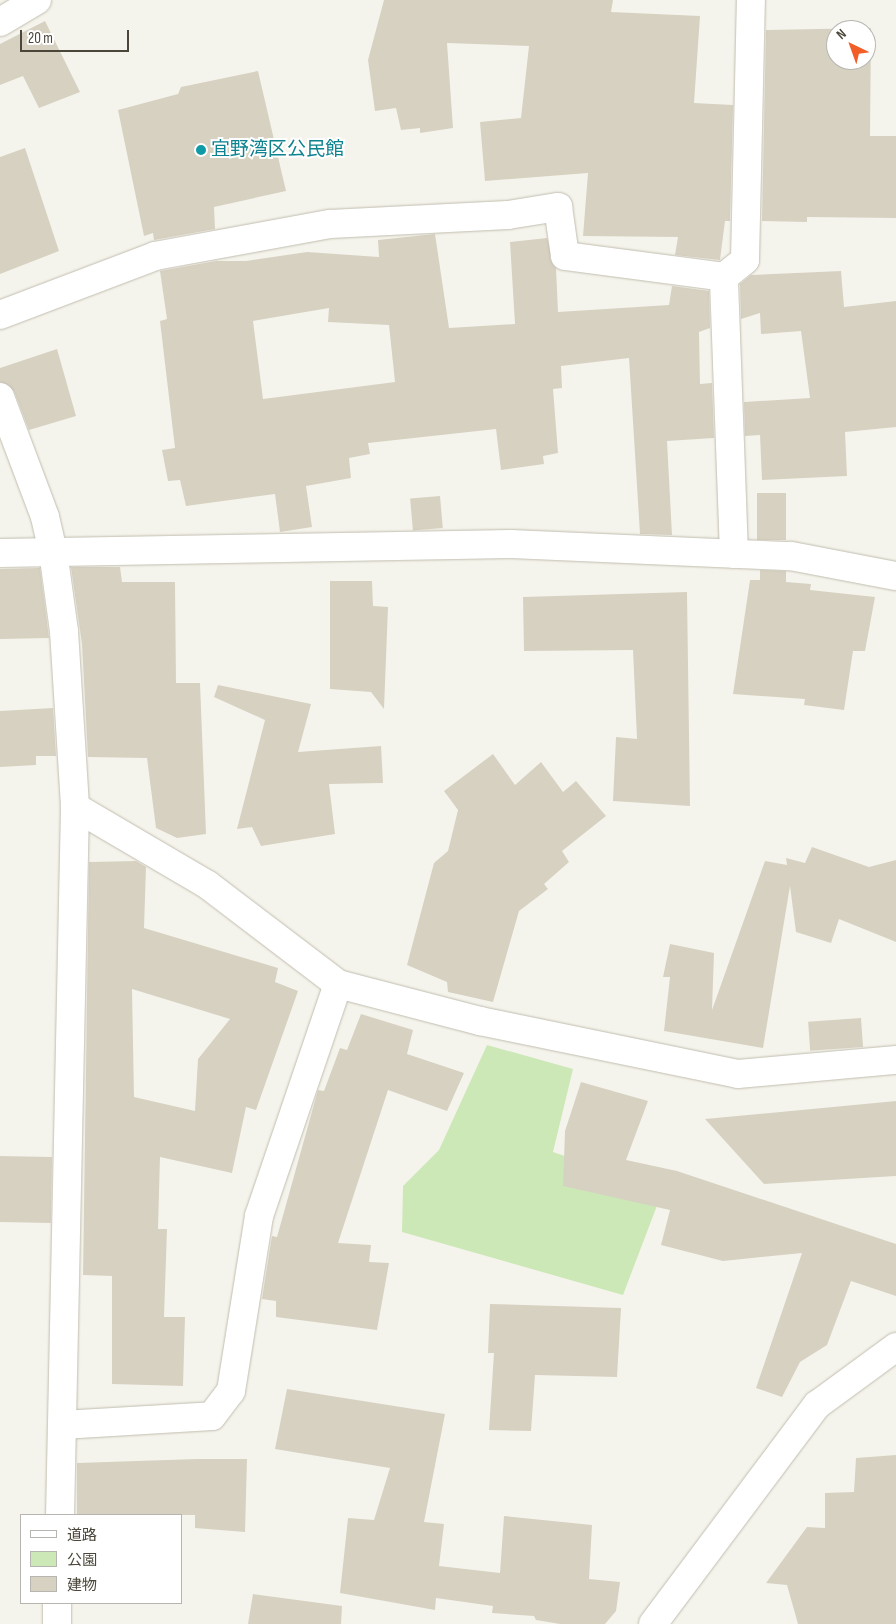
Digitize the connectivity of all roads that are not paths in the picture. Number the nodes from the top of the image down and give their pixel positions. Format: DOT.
graph roads {
  1 [pos="37,0"];
  2 [pos="751,0"];
  3 [pos="0,22"];
  4 [pos="724,277"];
  5 [pos="0,315"];
  6 [pos="0,397"];
  7 [pos="53,551"];
  8 [pos="0,553"];
  9 [pos="734,554"];
  10 [pos="896,576"];
  11 [pos="75,807"];
  12 [pos="338,984"];
  13 [pos="896,1060"];
  14 [pos="896,1347"];
  15 [pos="62,1425"];
  16 [pos="60,1514"];
  17 [pos="57,1604"];
  18 [pos="57,1624"];
  19 [pos="653,1624"];
  1 -- 3 [label="street"];
  2 -- 4 [label="street"];
  4 -- 5 [label="street"];
  4 -- 9 [label="street"];
  6 -- 7 [label="street"];
  7 -- 8 [label="street"];
  7 -- 9 [label="street"];
  7 -- 11 [label="street"];
  9 -- 10 [label="street"];
  11 -- 12 [label="street"];
  11 -- 15 [label="street"];
  12 -- 13 [label="street"];
  12 -- 15 [label="street"];
  14 -- 19 [label="street"];
  15 -- 16 [label="street"];
  17 -- 18 [label="street"];
}
